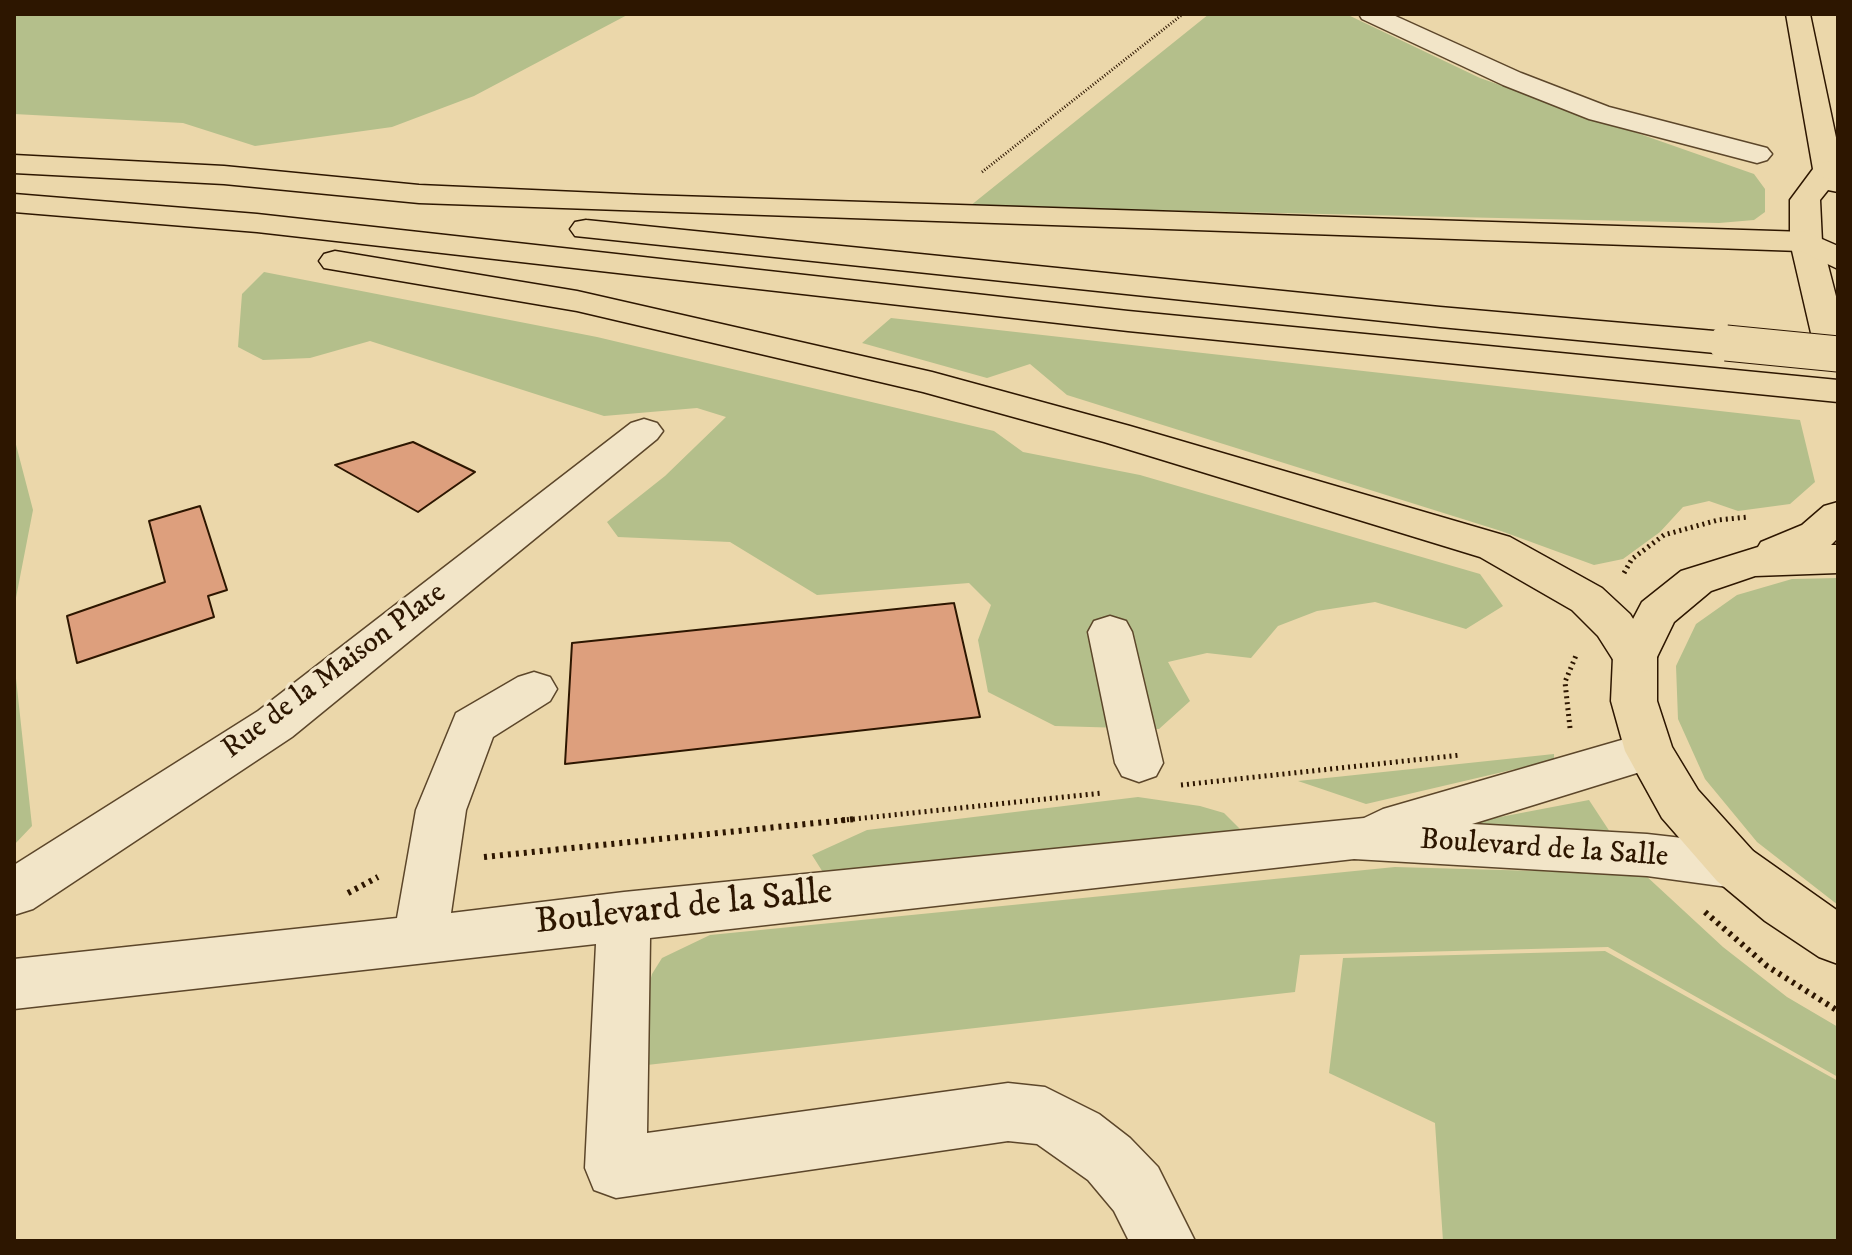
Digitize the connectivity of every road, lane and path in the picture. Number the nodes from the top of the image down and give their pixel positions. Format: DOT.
graph roads {
  1 [pos="1183,14"];
  2 [pos="1371,14"];
  3 [pos="1798,14"];
  4 [pos="1757,154"];
  5 [pos="14,164"];
  6 [pos="14,171"];
  7 [pos="982,172"];
  8 [pos="1835,174"];
  9 [pos="14,203"];
  10 [pos="14,216"];
  11 [pos="1806,242"];
  12 [pos="1838,259"];
  13 [pos="1833,344"];
  14 [pos="1838,391"];
  15 [pos="644,431"];
  16 [pos="1838,515"];
  17 [pos="1838,559"];
  18 [pos="1752,562"];
  19 [pos="1110,632"];
  20 [pos="1581,643"];
  21 [pos="1635,657"];
  22 [pos="534,689"];
  23 [pos="1572,743"];
  24 [pos="1649,751"];
  25 [pos="1476,754"];
  26 [pos="1139,781"];
  27 [pos="1354,838"];
  28 [pos="431,863"];
  29 [pos="1735,866"];
  30 [pos="14,893"];
  31 [pos="334,896"];
  32 [pos="1695,903"];
  33 [pos="624,915"];
  34 [pos="421,938"];
  35 [pos="1838,940"];
  36 [pos="14,984"];
  37 [pos="1838,1011"];
  38 [pos="1163,1241"];
  1 -- 7 [label="path"];
  2 -- 4 [label="street"];
  3 -- 8 [label="main road"];
  5 -- 11 [label="main road"];
  6 -- 13 [label="main road, bridge"];
  8 -- 11 [label="main road"];
  9 -- 14 [label="main road"];
  10 -- 21 [label="main road"];
  11 -- 12 [label="main road"];
  11 -- 13 [label="main road"];
  15 -- 30 [label="street, Rue de la Maison Plate"];
  16 -- 18 [label="main road"];
  17 -- 18 [label="main road"];
  18 -- 21 [label="main road"];
  19 -- 26 [label="street"];
  20 -- 23 [label="path"];
  21 -- 24 [label="main road"];
  22 -- 28 [label="street"];
  24 -- 27 [label="street, Boulevard de la Salle"];
  24 -- 29 [label="main road"];
  25 -- 26 [label="path"];
  26 -- 28 [label="path"];
  27 -- 29 [label="street, Boulevard de la Salle"];
  27 -- 33 [label="street, Boulevard de la Salle"];
  28 -- 31 [label="path"];
  28 -- 34 [label="street"];
  29 -- 35 [label="main road"];
  32 -- 37 [label="path"];
  33 -- 34 [label="street, Boulevard de la Salle"];
  33 -- 38 [label="street"];
  34 -- 36 [label="street, Boulevard de la Salle"];
}
